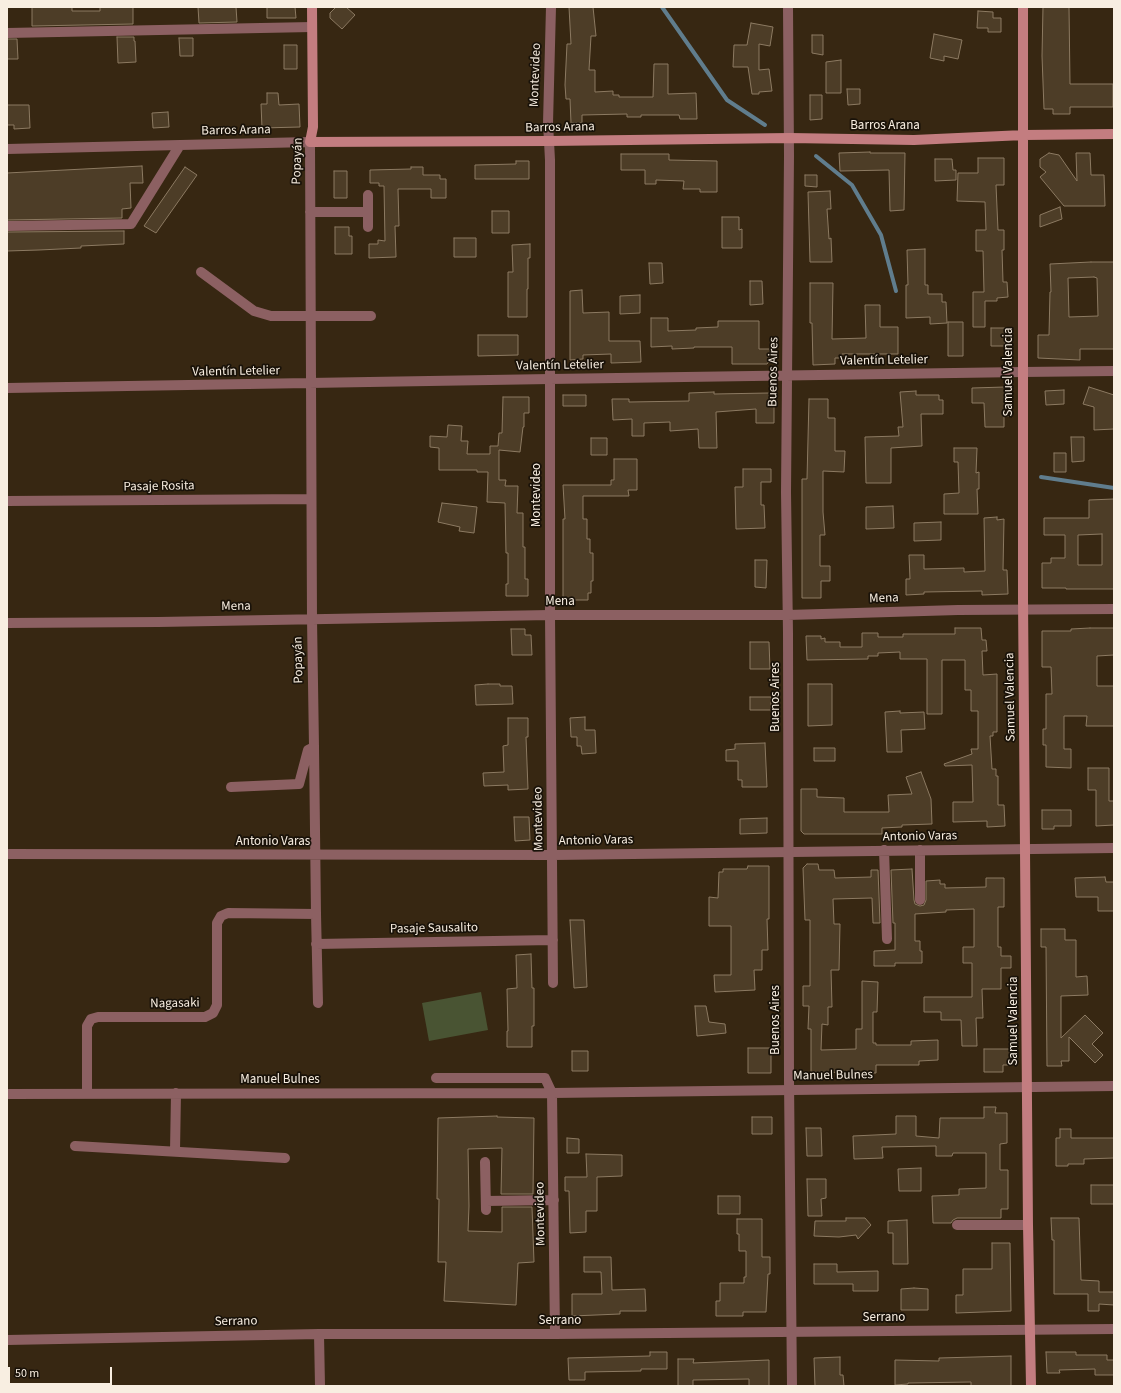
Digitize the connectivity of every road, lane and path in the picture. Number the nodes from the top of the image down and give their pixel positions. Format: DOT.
graph roads {
  1 [pos="312,7"];
  2 [pos="551,7"];
  3 [pos="788,7"];
  4 [pos="1023,7"];
  5 [pos="312,26"];
  6 [pos="7,33"];
  7 [pos="1114,134"];
  8 [pos="1024,135"];
  9 [pos="790,138"];
  10 [pos="310,142"];
  11 [pos="549,142"];
  12 [pos="180,145"];
  13 [pos="7,149"];
  14 [pos="368,195"];
  15 [pos="310,212"];
  16 [pos="368,212"];
  17 [pos="7,226"];
  18 [pos="368,227"];
  19 [pos="201,272"];
  20 [pos="310,316"];
  21 [pos="371,316"];
  22 [pos="1114,371"];
  23 [pos="1022,372"];
  24 [pos="787,376"];
  25 [pos="550,379"];
  26 [pos="311,383"];
  27 [pos="7,388"];
  28 [pos="311,498"];
  29 [pos="7,502"];
  30 [pos="1114,609"];
  31 [pos="1023,610"];
  32 [pos="550,615"];
  33 [pos="788,615"];
  34 [pos="312,619"];
  35 [pos="7,623"];
  36 [pos="314,746"];
  37 [pos="231,787"];
  38 [pos="1025,848"];
  39 [pos="1114,848"];
  40 [pos="884,850"];
  41 [pos="920,850"];
  42 [pos="789,852"];
  43 [pos="7,854"];
  44 [pos="315,855"];
  45 [pos="553,855"];
  46 [pos="920,900"];
  47 [pos="316,914"];
  48 [pos="887,939"];
  49 [pos="553,940"];
  50 [pos="316,944"];
  51 [pos="553,983"];
  52 [pos="318,1004"];
  53 [pos="436,1078"];
  54 [pos="1027,1086"];
  55 [pos="1114,1086"];
  56 [pos="789,1090"];
  57 [pos="176,1093"];
  58 [pos="552,1093"];
  59 [pos="7,1094"];
  60 [pos="87,1094"];
  61 [pos="76,1146"];
  62 [pos="176,1151"];
  63 [pos="285,1158"];
  64 [pos="485,1162"];
  65 [pos="554,1200"];
  66 [pos="957,1225"];
  67 [pos="1028,1226"];
  68 [pos="1114,1329"];
  69 [pos="1030,1330"];
  70 [pos="792,1331"];
  71 [pos="319,1334"];
  72 [pos="555,1334"];
  73 [pos="7,1340"];
  74 [pos="320,1386"];
  75 [pos="792,1386"];
  76 [pos="1031,1386"];
  1 -- 5 [label="main road, Popayán"];
  2 -- 11 [label="street, Montevideo"];
  3 -- 9 [label="street, Buenos Aires"];
  4 -- 8 [label="main road, Samuel Valencia"];
  5 -- 6 [label="street"];
  5 -- 10 [label="main road, Popayán"];
  7 -- 8 [label="main road, Barros Arana"];
  8 -- 9 [label="main road, Barros Arana"];
  8 -- 23 [label="main road, Samuel Valencia"];
  9 -- 11 [label="main road, Barros Arana"];
  9 -- 24 [label="street, Buenos Aires"];
  10 -- 11 [label="main road, Barros Arana"];
  10 -- 12 [label="street, Barros Arana"];
  10 -- 15 [label="street, Popayán"];
  11 -- 25 [label="street, Montevideo"];
  12 -- 13 [label="street, Barros Arana"];
  12 -- 17 [label="street"];
  14 -- 16 [label="street"];
  15 -- 16 [label="street"];
  15 -- 20 [label="street, Popayán"];
  16 -- 18 [label="street"];
  19 -- 20 [label="street"];
  20 -- 21 [label="street"];
  20 -- 26 [label="street, Popayán"];
  22 -- 23 [label="street, Valentín Letelier"];
  23 -- 24 [label="street, Valentín Letelier"];
  23 -- 31 [label="main road, Samuel Valencia"];
  24 -- 25 [label="street, Valentín Letelier"];
  24 -- 33 [label="street, Buenos Aires"];
  25 -- 26 [label="street, Valentín Letelier"];
  25 -- 32 [label="street, Montevideo"];
  26 -- 27 [label="street, Valentín Letelier"];
  26 -- 28 [label="street, Popayán"];
  28 -- 29 [label="street, Pasaje Rosita"];
  28 -- 34 [label="street, Popayán"];
  30 -- 31 [label="street, Mena"];
  31 -- 33 [label="street, Mena"];
  31 -- 38 [label="main road, Samuel Valencia"];
  32 -- 33 [label="street, Mena"];
  32 -- 34 [label="street, Mena"];
  32 -- 45 [label="street, Montevideo"];
  33 -- 42 [label="street, Buenos Aires"];
  34 -- 35 [label="street, Mena"];
  34 -- 36 [label="street, Popayán"];
  36 -- 37 [label="street"];
  36 -- 44 [label="street, Popayán"];
  38 -- 39 [label="street, Antonio Varas"];
  38 -- 41 [label="street, Antonio Varas"];
  38 -- 54 [label="main road, Samuel Valencia"];
  40 -- 41 [label="street, Antonio Varas"];
  40 -- 42 [label="street, Antonio Varas"];
  40 -- 48 [label="street"];
  41 -- 46 [label="street"];
  42 -- 45 [label="street, Antonio Varas"];
  42 -- 56 [label="street, Buenos Aires"];
  43 -- 44 [label="street, Antonio Varas"];
  44 -- 45 [label="street, Antonio Varas"];
  44 -- 47 [label="street, Popayán"];
  45 -- 49 [label="street, Montevideo"];
  47 -- 50 [label="street, Popayán"];
  47 -- 60 [label="street, Nagasaki"];
  49 -- 50 [label="street, Pasaje Sausalito"];
  49 -- 51 [label="street, Montevideo"];
  50 -- 52 [label="street, Popayán"];
  53 -- 58 [label="street"];
  54 -- 55 [label="street, Manuel Bulnes"];
  54 -- 56 [label="street, Manuel Bulnes"];
  54 -- 67 [label="main road, Samuel Valencia"];
  56 -- 58 [label="street, Manuel Bulnes"];
  56 -- 70 [label="street, Buenos Aires"];
  57 -- 58 [label="street, Manuel Bulnes"];
  57 -- 60 [label="street, Manuel Bulnes"];
  57 -- 62 [label="street"];
  58 -- 65 [label="street, Montevideo"];
  59 -- 60 [label="street, Manuel Bulnes"];
  61 -- 62 [label="street"];
  62 -- 63 [label="street"];
  64 -- 65 [label="street"];
  65 -- 72 [label="street, Montevideo"];
  66 -- 67 [label="street"];
  67 -- 69 [label="main road, Samuel Valencia"];
  68 -- 69 [label="street, Serrano"];
  69 -- 70 [label="street, Serrano"];
  69 -- 76 [label="main road, Samuel Valencia"];
  70 -- 72 [label="street, Serrano"];
  70 -- 75 [label="street, Buenos Aires"];
  71 -- 72 [label="street, Serrano"];
  71 -- 73 [label="street, Serrano"];
  71 -- 74 [label="street"];
}
